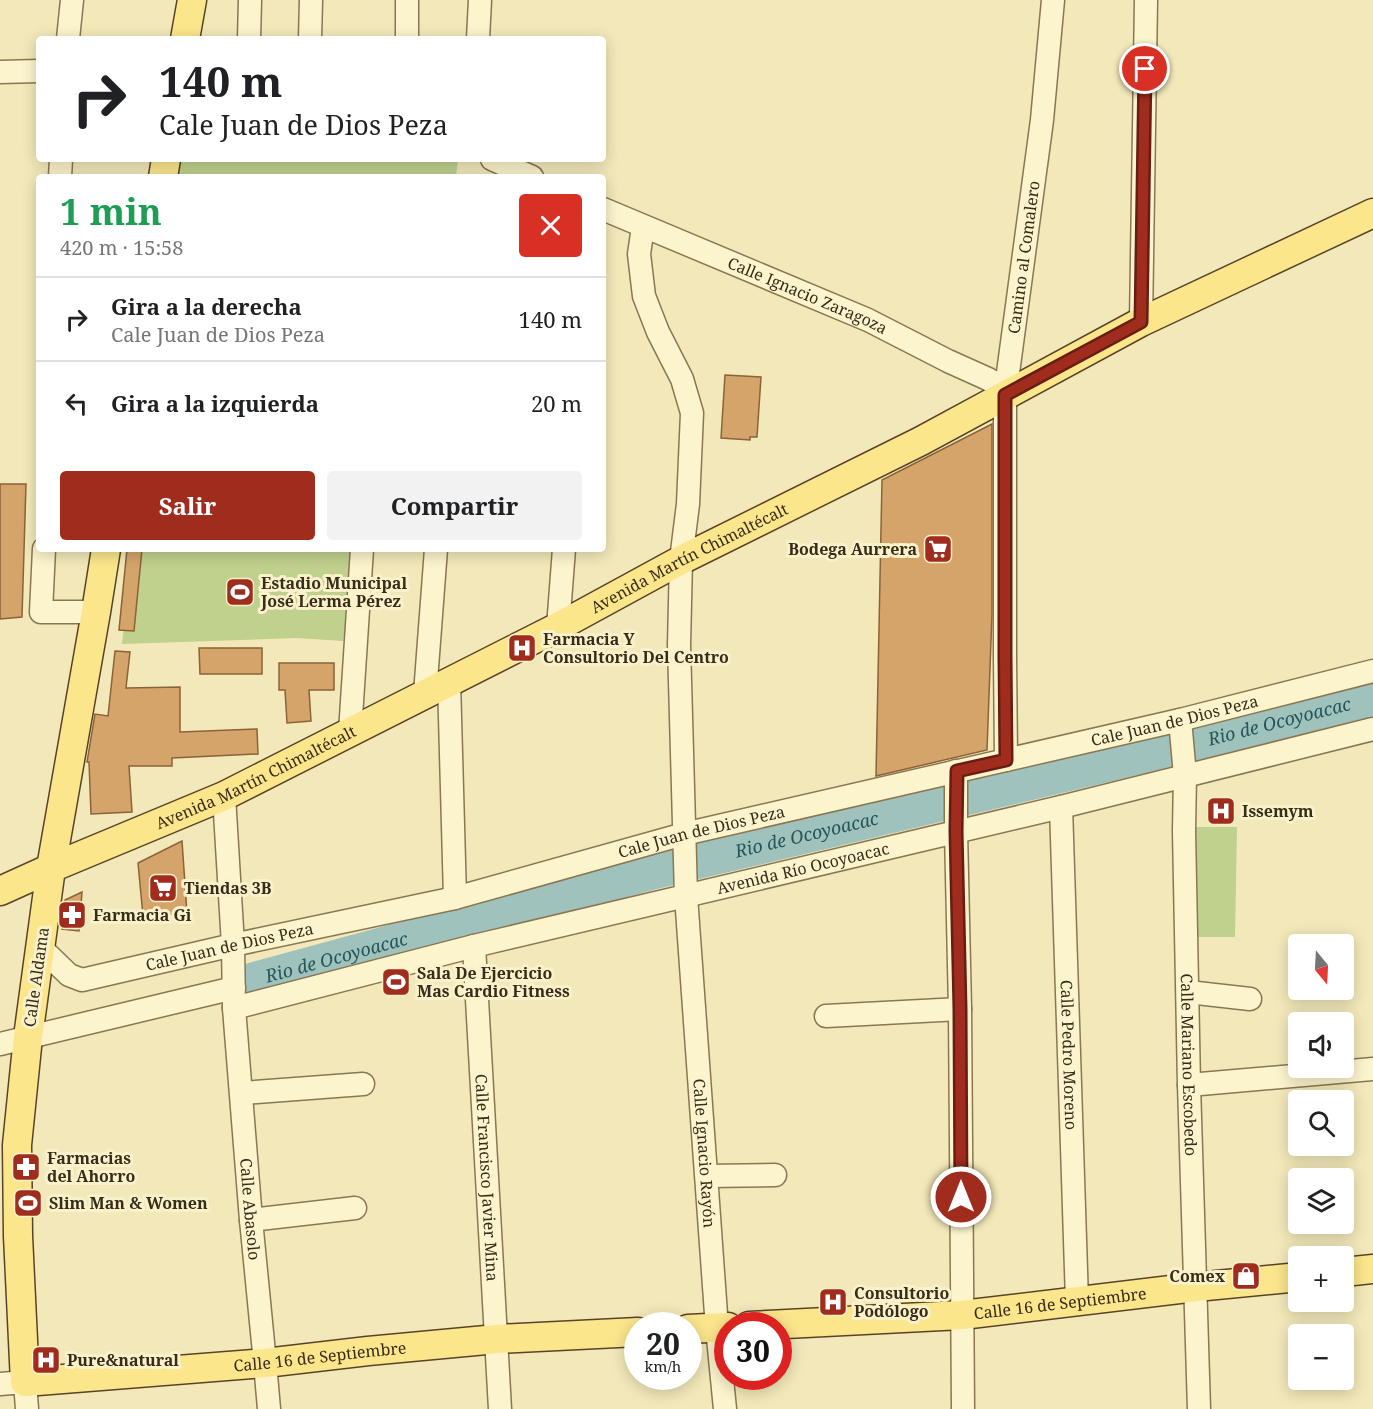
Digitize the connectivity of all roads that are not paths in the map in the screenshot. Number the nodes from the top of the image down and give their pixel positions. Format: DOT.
graph roads {
  1 [pos="72,0"];
  2 [pos="192,0"];
  3 [pos="250,0"];
  4 [pos="311,0"];
  5 [pos="407,0"];
  6 [pos="480,0"];
  7 [pos="1053,0"];
  8 [pos="1146,0"];
  9 [pos="68,36"];
  10 [pos="186,36"];
  11 [pos="249,36"];
  12 [pos="310,36"];
  13 [pos="407,36"];
  14 [pos="478,36"];
  15 [pos="36,70"];
  16 [pos="0,72"];
  17 [pos="498,162"];
  18 [pos="520,174"];
  19 [pos="606,210"];
  20 [pos="1373,213"];
  21 [pos="643,226"];
  22 [pos="1141,322"];
  23 [pos="1005,395"];
  24 [pos="44,552"];
  25 [pos="106,552"];
  26 [pos="362,552"];
  27 [pos="436,552"];
  28 [pos="564,552"];
  29 [pos="681,560"];
  30 [pos="96,612"];
  31 [pos="558,627"];
  32 [pos="1373,671"];
  33 [pos="437,688"];
  34 [pos="1180,725"];
  35 [pos="1373,729"];
  36 [pos="351,732"];
  37 [pos="1006,760"];
  38 [pos="1184,770"];
  39 [pos="956,775"];
  40 [pos="224,796"];
  41 [pos="1061,807"];
  42 [pos="956,824"];
  43 [pos="684,838"];
  44 [pos="51,868"];
  45 [pos="0,891"];
  46 [pos="686,891"];
  47 [pos="455,898"];
  48 [pos="233,945"];
  49 [pos="474,946"];
  50 [pos="41,948"];
  51 [pos="1188,992"];
  52 [pos="234,998"];
  53 [pos="1250,999"];
  54 [pos="960,1009"];
  55 [pos="826,1016"];
  56 [pos="28,1037"];
  57 [pos="0,1044"];
  58 [pos="1373,1069"];
  59 [pos="363,1084"];
  60 [pos="1189,1085"];
  61 [pos="242,1093"];
  62 [pos="775,1174"];
  63 [pos="707,1176"];
  64 [pos="354,1208"];
  65 [pos="251,1220"];
  66 [pos="1373,1269"];
  67 [pos="1354,1271"];
  68 [pos="1288,1278"];
  69 [pos="1196,1287"];
  70 [pos="1077,1301"];
  71 [pos="721,1312"];
  72 [pos="962,1315"];
  73 [pos="792,1324"];
  74 [pos="624,1333"];
  75 [pos="497,1339"];
  76 [pos="266,1363"];
  77 [pos="724,1390"];
  78 [pos="17,1392"];
  79 [pos="269,1409"];
  80 [pos="500,1409"];
  81 [pos="725,1409"];
  82 [pos="963,1409"];
  83 [pos="1199,1409"];
  1 -- 9 [label="street"];
  2 -- 10 [label="main road"];
  3 -- 11 [label="street"];
  4 -- 12 [label="street"];
  5 -- 13 [label="street"];
  6 -- 14 [label="street"];
  7 -- 23 [label="street, Camino al Comalero"];
  8 -- 22 [label="street"];
  15 -- 16 [label="street"];
  17 -- 18 [label="street"];
  19 -- 21 [label="street, Calle Ignacio Zaragoza"];
  20 -- 22 [label="main road, Avenida Martín Chimaltécalt"];
  21 -- 23 [label="street, Calle Ignacio Zaragoza"];
  21 -- 29 [label="street"];
  22 -- 23 [label="main road, Avenida Martín Chimaltécalt"];
  23 -- 29 [label="main road, Avenida Martín Chimaltécalt"];
  23 -- 37 [label="street, Camino al Comalero"];
  24 -- 30 [label="street"];
  25 -- 30 [label="main road, Calle Aldama"];
  26 -- 36 [label="street"];
  27 -- 33 [label="street"];
  28 -- 31 [label="street"];
  29 -- 31 [label="main road, Avenida Martín Chimaltécalt"];
  29 -- 43 [label="street"];
  30 -- 44 [label="main road, Calle Aldama"];
  31 -- 33 [label="main road, Avenida Martín Chimaltécalt"];
  32 -- 34 [label="street, Cale Juan de Dios Peza"];
  33 -- 36 [label="main road, Avenida Martín Chimaltécalt"];
  33 -- 47 [label="street"];
  34 -- 37 [label="street, Cale Juan de Dios Peza"];
  34 -- 38 [label="street, Calle Mariano Escobedo"];
  35 -- 38 [label="street, Avenida Río Ocoyoacac"];
  36 -- 40 [label="main road, Avenida Martín Chimaltécalt"];
  37 -- 39 [label="street, Cale Juan de Dios Peza"];
  38 -- 41 [label="street, Avenida Río Ocoyoacac"];
  38 -- 51 [label="street, Calle Mariano Escobedo"];
  39 -- 42 [label="street"];
  39 -- 43 [label="street, Cale Juan de Dios Peza"];
  40 -- 44 [label="main road, Avenida Martín Chimaltécalt"];
  40 -- 48 [label="street"];
  41 -- 42 [label="street, Avenida Río Ocoyoacac"];
  41 -- 70 [label="street, Calle Pedro Moreno"];
  42 -- 46 [label="street, Avenida Río Ocoyoacac"];
  42 -- 54 [label="street"];
  43 -- 46 [label="street, Calle Ignacio Rayón"];
  43 -- 47 [label="street, Cale Juan de Dios Peza"];
  44 -- 45 [label="main road, Avenida Martín Chimaltécalt"];
  44 -- 50 [label="main road, Calle Aldama"];
  46 -- 49 [label="street, Avenida Río Ocoyoacac"];
  46 -- 63 [label="street, Calle Ignacio Rayón"];
  47 -- 48 [label="street, Cale Juan de Dios Peza"];
  48 -- 50 [label="street, Cale Juan de Dios Peza"];
  48 -- 52 [label="street, Calle Abasolo"];
  49 -- 52 [label="street, Avenida Río Ocoyoacac"];
  49 -- 75 [label="street, Calle Francisco Javier Mina"];
  50 -- 56 [label="main road, Calle Aldama"];
  51 -- 53 [label="street"];
  51 -- 60 [label="street, Calle Mariano Escobedo"];
  52 -- 56 [label="street, Avenida Río Ocoyoacac"];
  52 -- 61 [label="street, Calle Abasolo"];
  54 -- 55 [label="street"];
  54 -- 72 [label="street"];
  56 -- 57 [label="street, Avenida Río Ocoyoacac"];
  56 -- 78 [label="main road, Calle Aldama"];
  58 -- 60 [label="street"];
  59 -- 61 [label="street"];
  60 -- 69 [label="street, Calle Mariano Escobedo"];
  61 -- 65 [label="street, Calle Abasolo"];
  62 -- 63 [label="street"];
  63 -- 71 [label="street, Calle Ignacio Rayón"];
  64 -- 65 [label="street"];
  65 -- 76 [label="street, Calle Abasolo"];
  66 -- 67 [label="main road"];
  68 -- 69 [label="main road, Calle 16 de Septiembre"];
  69 -- 70 [label="main road, Calle 16 de Septiembre"];
  69 -- 83 [label="street, Calle Mariano Escobedo"];
  70 -- 72 [label="main road, Calle 16 de Septiembre"];
  72 -- 73 [label="main road, Calle 16 de Septiembre"];
  72 -- 82 [label="street"];
  74 -- 75 [label="main road, Calle 16 de Septiembre"];
  75 -- 76 [label="main road, Calle 16 de Septiembre"];
  75 -- 80 [label="street, Calle Francisco Javier Mina"];
  76 -- 78 [label="main road, Calle 16 de Septiembre"];
  76 -- 79 [label="street, Calle Abasolo"];
  77 -- 81 [label="street, Calle Ignacio Rayón"];
}
